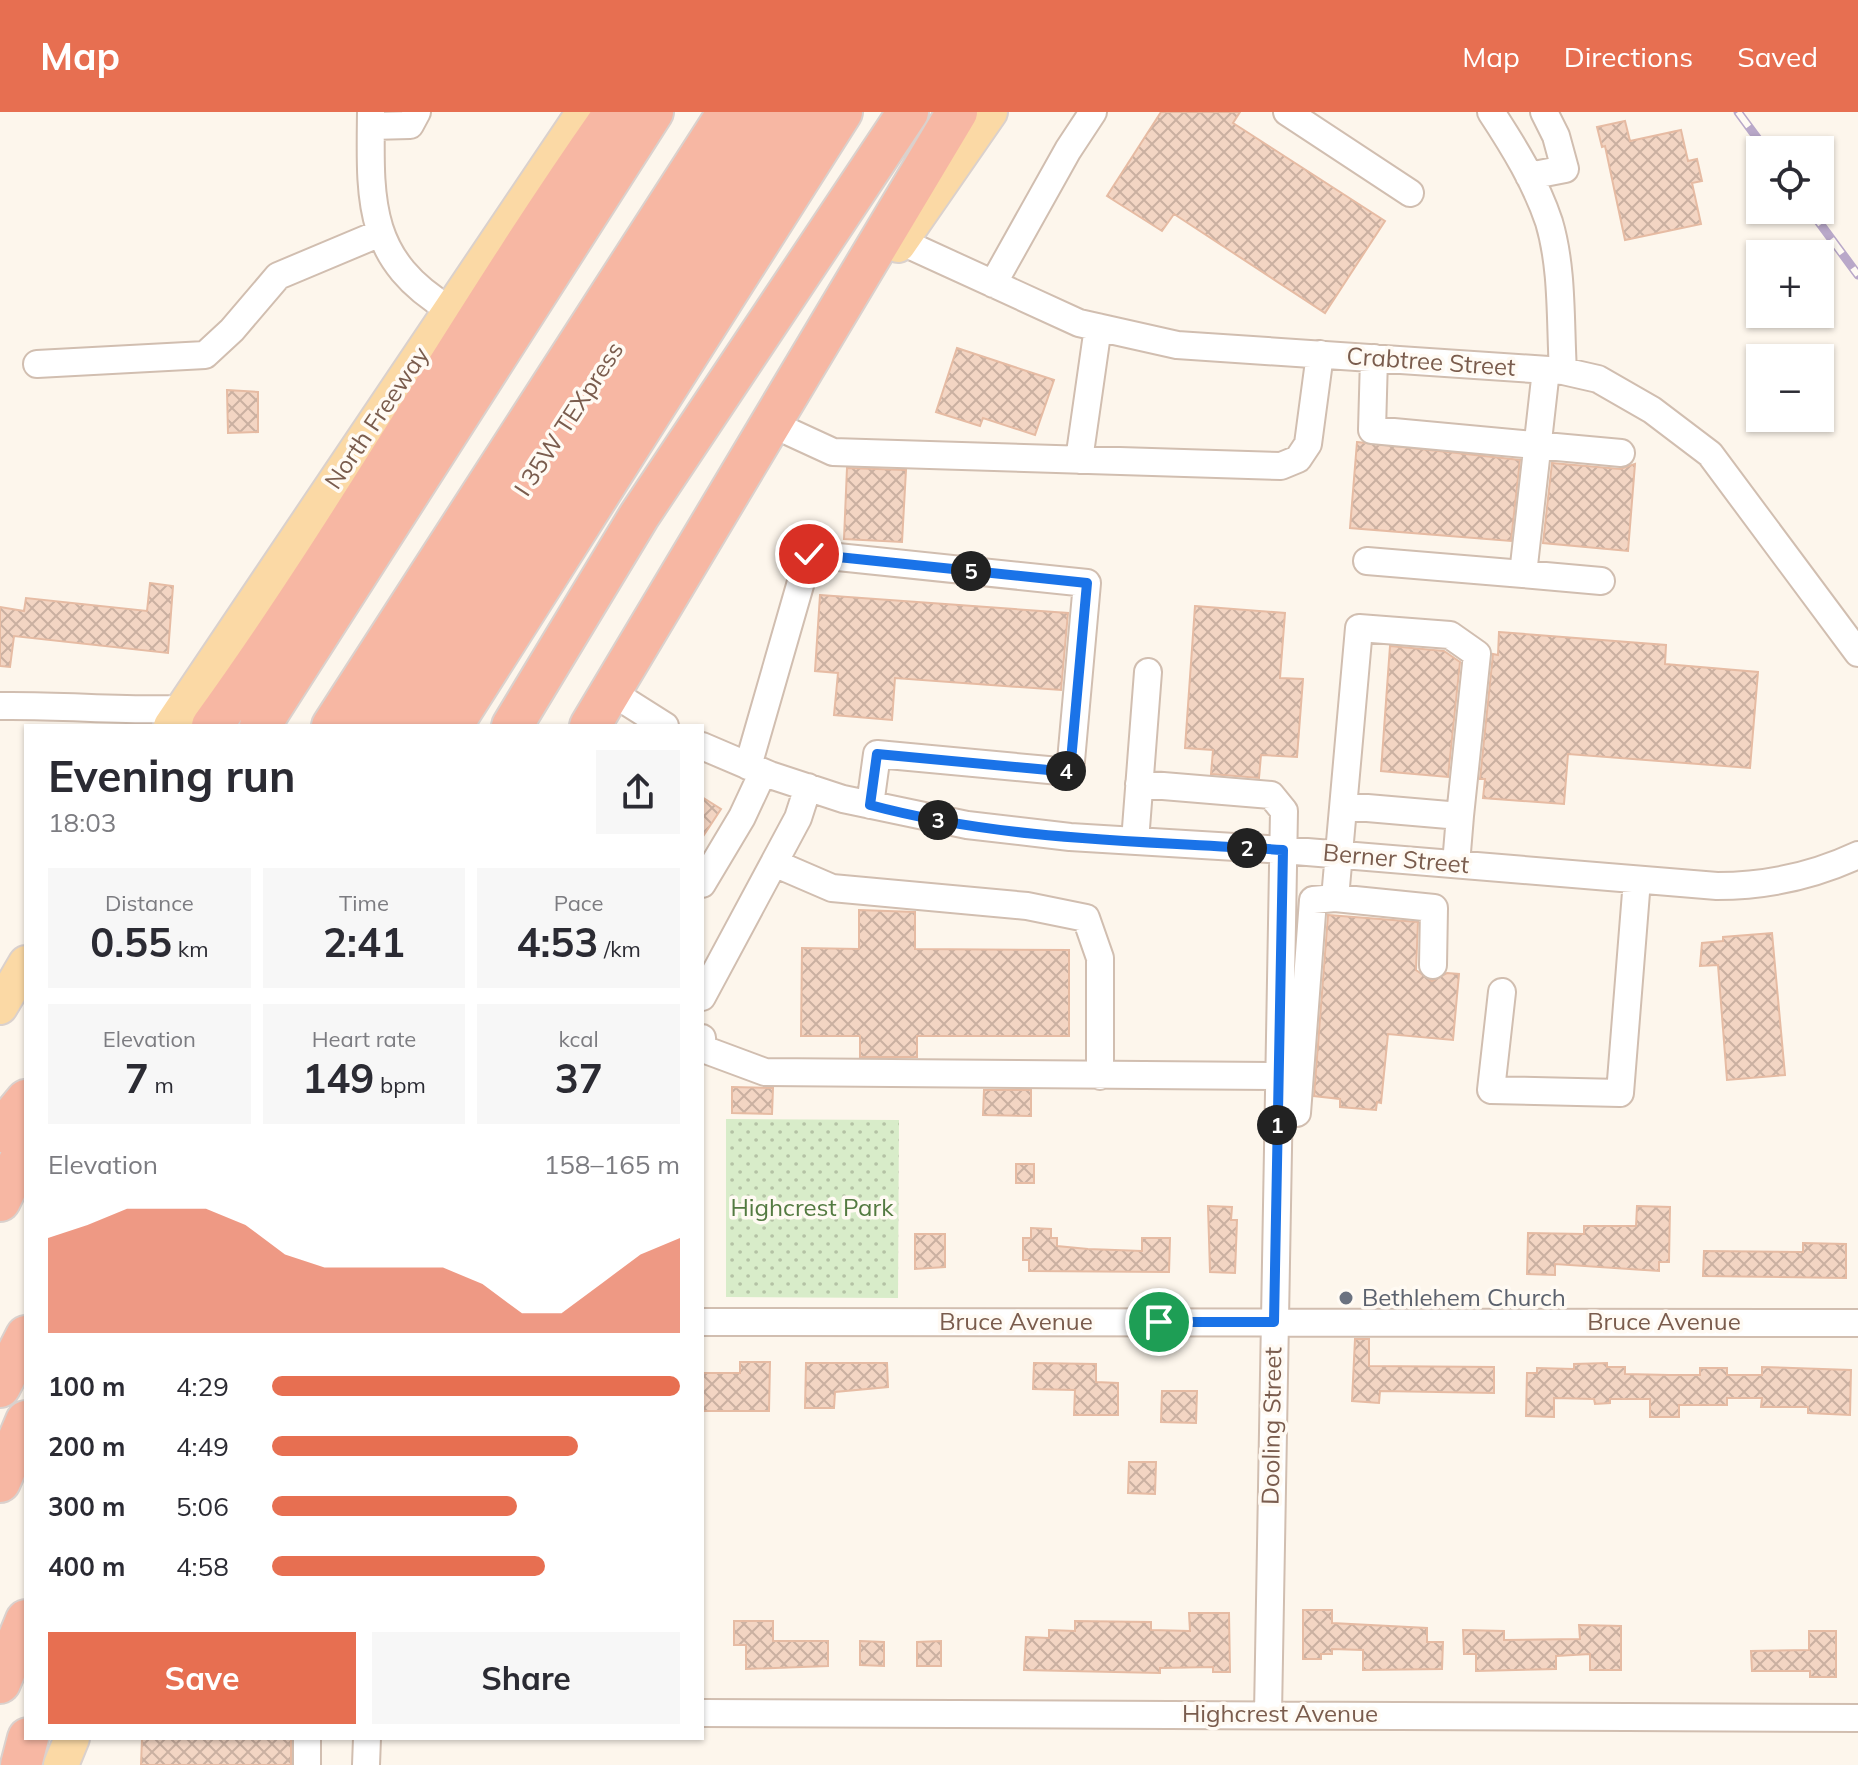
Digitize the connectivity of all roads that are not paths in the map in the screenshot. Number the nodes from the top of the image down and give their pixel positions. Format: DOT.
graph roads {
  1 [pos="417,112"];
  2 [pos="584,112"];
  3 [pos="615,112"];
  4 [pos="653,112"];
  5 [pos="728,112"];
  6 [pos="767,112"];
  7 [pos="804,112"];
  8 [pos="842,112"];
  9 [pos="908,112"];
  10 [pos="957,112"];
  11 [pos="990,112"];
  12 [pos="1093,112"];
  13 [pos="1287,112"];
  14 [pos="1491,112"];
  15 [pos="1544,112"];
  16 [pos="371,119"];
  17 [pos="1529,176"];
  18 [pos="1410,193"];
  19 [pos="378,234"];
  20 [pos="900,241"];
  21 [pos="993,284"];
  22 [pos="449,309"];
  23 [pos="1098,327"];
  24 [pos="1320,354"];
  25 [pos="1374,358"];
  26 [pos="37,364"];
  27 [pos="1554,370"];
  28 [pos="783,429"];
  29 [pos="1537,445"];
  30 [pos="1621,453"];
  31 [pos="1079,460"];
  32 [pos="1367,561"];
  33 [pos="1523,574"];
  34 [pos="1601,581"];
  35 [pos="1858,653"];
  36 [pos="1148,672"];
  37 [pos="616,695"];
  38 [pos="1,707"];
  39 [pos="122,719"];
  40 [pos="189,720"];
  41 [pos="261,724"];
  42 [pos="333,724"];
  43 [pos="372,724"];
  44 [pos="411,724"];
  45 [pos="453,724"];
  46 [pos="513,724"];
  47 [pos="594,724"];
  48 [pos="594,724"];
  49 [pos="659,724"];
  50 [pos="704,747"];
  51 [pos="756,769"];
  52 [pos="1139,784"];
  53 [pos="808,787"];
  54 [pos="870,805"];
  55 [pos="1344,806"];
  56 [pos="1460,816"];
  57 [pos="1135,841"];
  58 [pos="1283,850"];
  59 [pos="1340,855"];
  60 [pos="1858,855"];
  61 [pos="1379,858"];
  62 [pos="774,863"];
  63 [pos="1448,864"];
  64 [pos="1637,880"];
  65 [pos="704,881"];
  66 [pos="1335,898"];
  67 [pos="1376,902"];
  68 [pos="1434,908"];
  69 [pos="1433,965"];
  70 [pos="24,966"];
  71 [pos="1502,992"];
  72 [pos="704,993"];
  73 [pos="0,1007"];
  74 [pos="704,1050"];
  75 [pos="1100,1076"];
  76 [pos="1278,1076"];
  77 [pos="24,1102"];
  78 [pos="1297,1113"];
  79 [pos="0,1132"];
  80 [pos="24,1151"];
  81 [pos="0,1201"];
  82 [pos="704,1322"];
  83 [pos="1274,1322"];
  84 [pos="1858,1323"];
  85 [pos="24,1340"];
  86 [pos="0,1387"];
  87 [pos="24,1426"];
  88 [pos="0,1482"];
  89 [pos="24,1625"];
  90 [pos="0,1683"];
  91 [pos="704,1713"];
  92 [pos="1268,1714"];
  93 [pos="1858,1718"];
  94 [pos="27,1740"];
  95 [pos="71,1740"];
  96 [pos="307,1740"];
  97 [pos="367,1740"];
  98 [pos="21,1765"];
  99 [pos="61,1765"];
  100 [pos="307,1765"];
  101 [pos="366,1765"];
  1 -- 16 [label="street"];
  2 -- 22 [label="main road, North Freeway"];
  3 -- 40 [label="highway"];
  4 -- 41 [label="highway"];
  5 -- 42 [label="highway"];
  6 -- 43 [label="highway, I 35W TEXpress"];
  7 -- 44 [label="highway, I 35W TEXpress"];
  8 -- 45 [label="highway"];
  9 -- 46 [label="highway"];
  10 -- 47 [label="highway"];
  11 -- 20 [label="main road"];
  12 -- 21 [label="street"];
  13 -- 18 [label="street"];
  14 -- 17 [label="street"];
  15 -- 17 [label="street"];
  16 -- 19 [label="street"];
  17 -- 27 [label="street"];
  19 -- 22 [label="street"];
  19 -- 26 [label="street"];
  20 -- 21 [label="street, Crabtree Street"];
  20 -- 28 [label="main road"];
  21 -- 23 [label="street, Crabtree Street"];
  22 -- 40 [label="main road, North Freeway"];
  23 -- 24 [label="street, Crabtree Street"];
  23 -- 31 [label="street"];
  24 -- 25 [label="street, Crabtree Street"];
  24 -- 31 [label="street"];
  25 -- 27 [label="street, Crabtree Street"];
  25 -- 29 [label="street"];
  27 -- 29 [label="street"];
  27 -- 35 [label="street, Crabtree Street"];
  28 -- 31 [label="street"];
  28 -- 37 [label="main road"];
  29 -- 30 [label="street"];
  29 -- 33 [label="street"];
  32 -- 33 [label="street"];
  33 -- 34 [label="street"];
  36 -- 52 [label="street"];
  37 -- 48 [label="main road"];
  37 -- 49 [label="street"];
  38 -- 39 [label="street"];
  39 -- 40 [label="street"];
  50 -- 51 [label="street, Berner Street"];
  51 -- 53 [label="street, Berner Street"];
  51 -- 54 [label="street"];
  51 -- 65 [label="street"];
  52 -- 57 [label="street"];
  52 -- 58 [label="street, Dooling Street"];
  53 -- 54 [label="street, Berner Street"];
  53 -- 62 [label="street"];
  54 -- 57 [label="street, Berner Street"];
  55 -- 56 [label="street"];
  55 -- 56 [label="street"];
  55 -- 59 [label="street"];
  56 -- 63 [label="street"];
  57 -- 58 [label="street, Berner Street"];
  58 -- 59 [label="street, Berner Street"];
  58 -- 76 [label="street, Dooling Street"];
  59 -- 61 [label="street, Berner Street"];
  59 -- 66 [label="street"];
  60 -- 64 [label="street, Berner Street"];
  61 -- 63 [label="street, Berner Street"];
  61 -- 67 [label="street"];
  62 -- 72 [label="street"];
  62 -- 75 [label="street"];
  63 -- 64 [label="street, Berner Street"];
  63 -- 68 [label="street"];
  64 -- 71 [label="street"];
  66 -- 67 [label="street"];
  66 -- 78 [label="street"];
  67 -- 68 [label="street"];
  68 -- 69 [label="street"];
  70 -- 73 [label="main road"];
  74 -- 75 [label="street"];
  75 -- 76 [label="street"];
  76 -- 83 [label="street, Dooling Street"];
  77 -- 79 [label="highway"];
  80 -- 81 [label="highway"];
  82 -- 83 [label="street, Bruce Avenue"];
  83 -- 84 [label="street, Bruce Avenue"];
  83 -- 92 [label="street, Dooling Street"];
  85 -- 86 [label="highway"];
  87 -- 88 [label="highway"];
  89 -- 90 [label="highway"];
  91 -- 92 [label="street, Highcrest Avenue"];
  92 -- 93 [label="street, Highcrest Avenue"];
  94 -- 98 [label="highway"];
  95 -- 99 [label="main road"];
  96 -- 100 [label="street"];
  97 -- 101 [label="street"];
}
